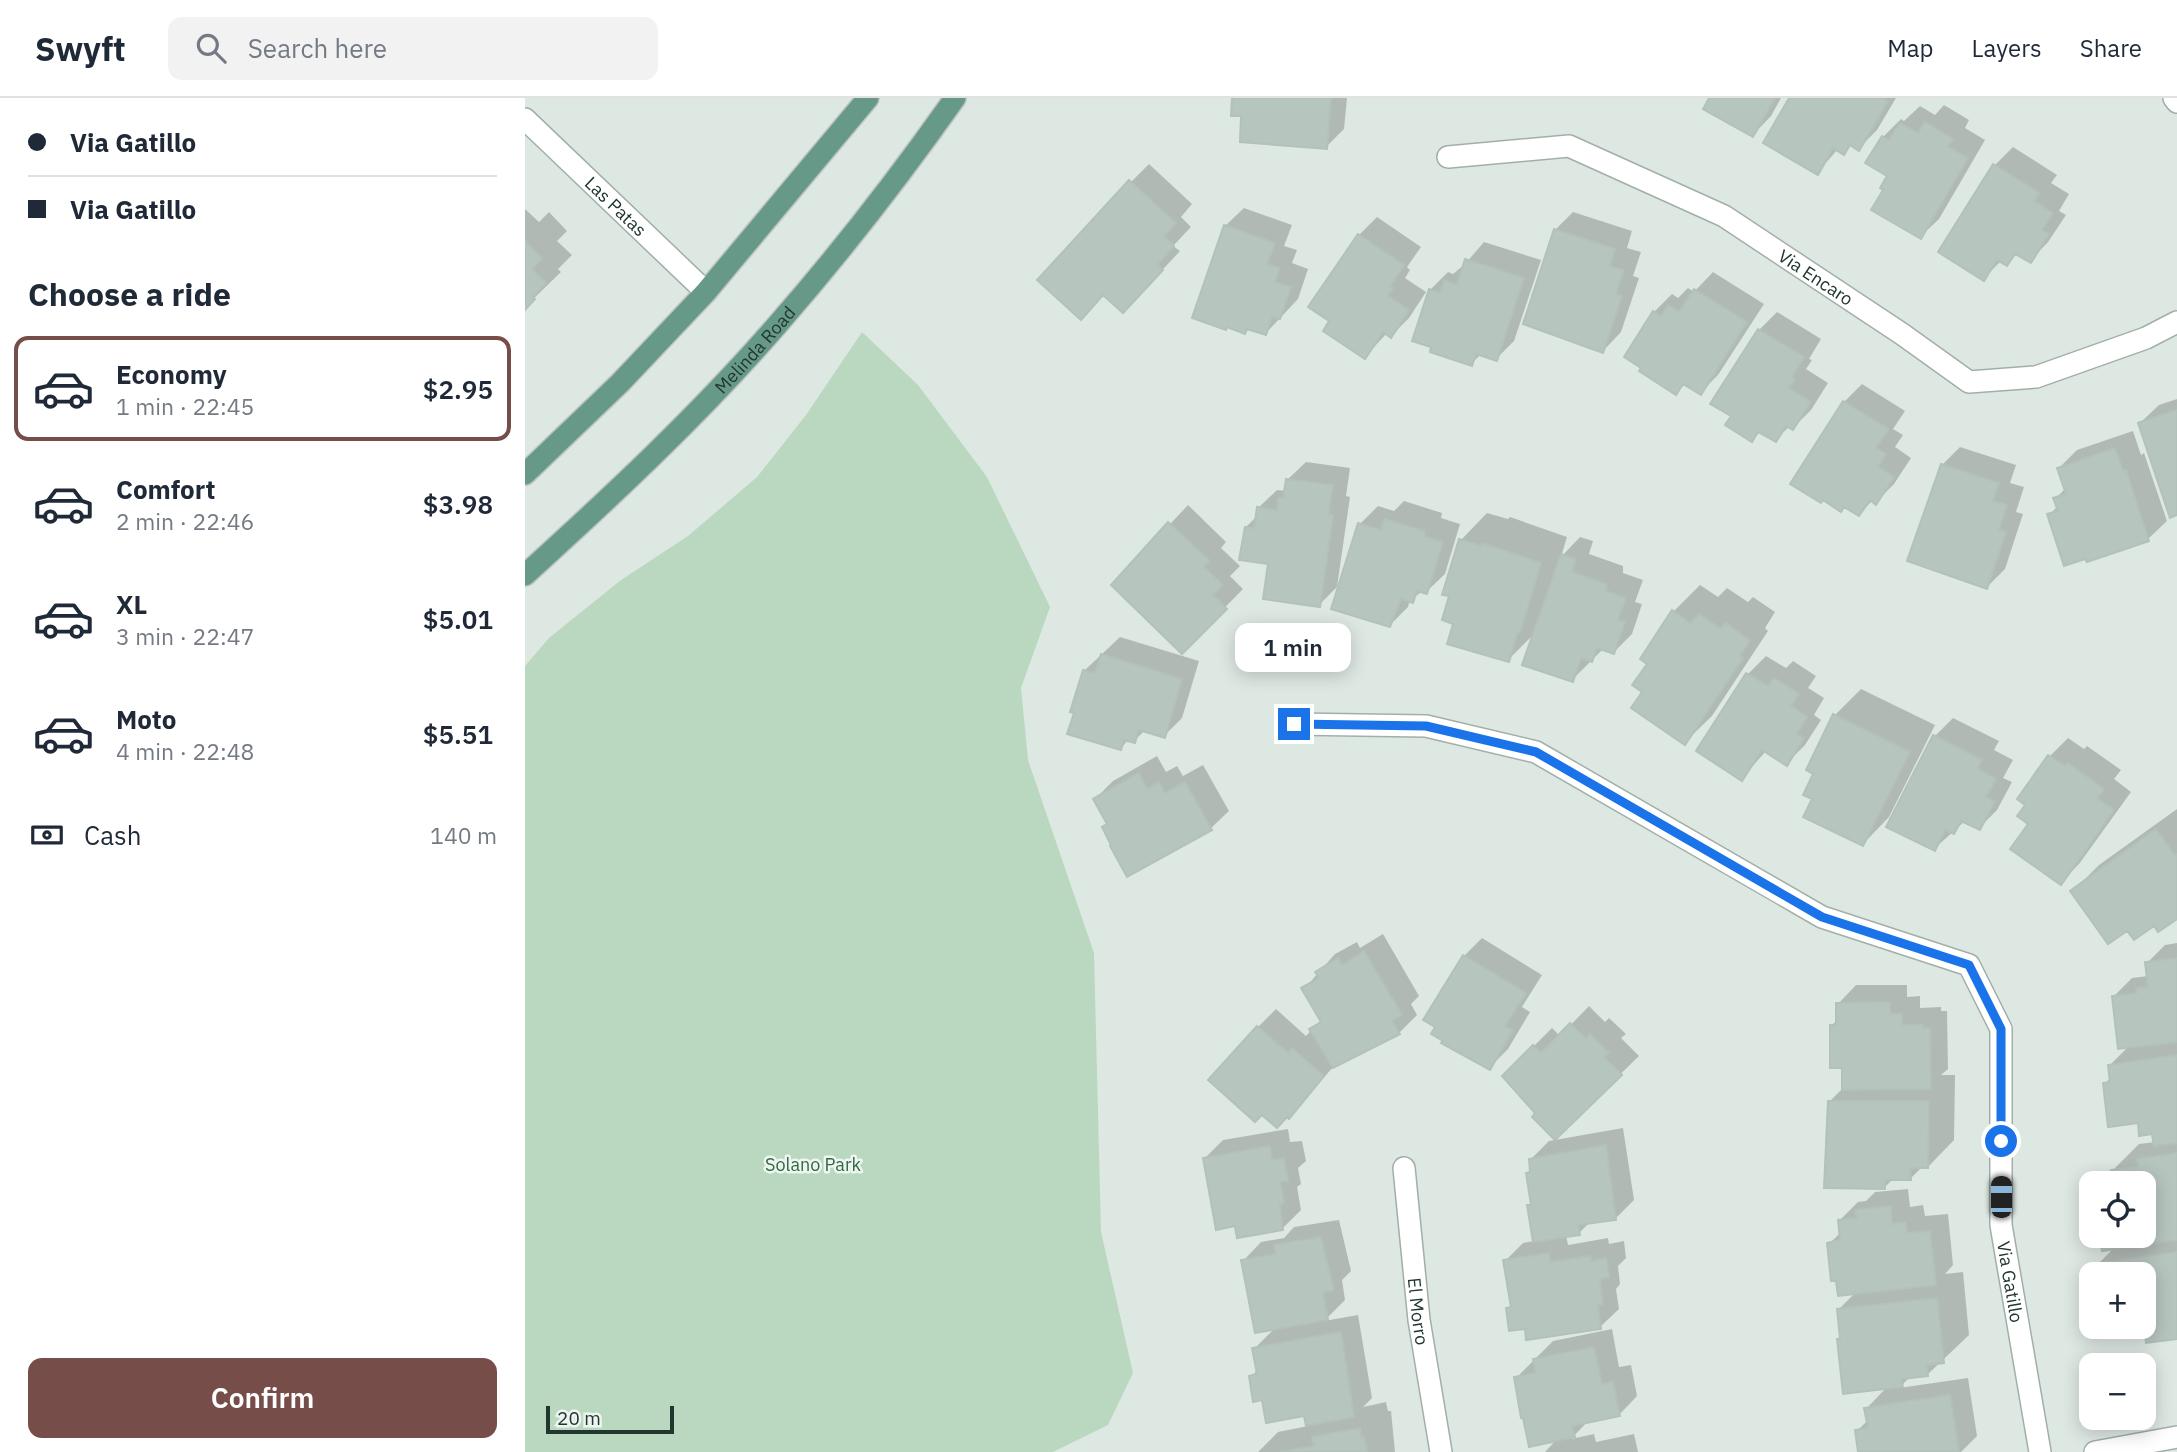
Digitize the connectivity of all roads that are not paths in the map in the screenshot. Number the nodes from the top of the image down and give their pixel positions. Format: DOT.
graph roads {
  1 [pos="868,98"];
  2 [pos="955,98"];
  3 [pos="525,119"];
  4 [pos="1448,157"];
  5 [pos="706,292"];
  6 [pos="2177,322"];
  7 [pos="525,474"];
  8 [pos="525,575"];
  9 [pos="1294,724"];
  10 [pos="1404,1168"];
  11 [pos="2177,1437"];
  12 [pos="1441,1452"];
  13 [pos="2040,1452"];
  14 [pos="2095,1452"];
  1 -- 5 [label="main road"];
  2 -- 8 [label="main road, Melinda Road"];
  3 -- 5 [label="street, Las Patas"];
  4 -- 6 [label="street, Via Encaro"];
  5 -- 7 [label="main road"];
  9 -- 13 [label="street, Via Gatillo"];
  10 -- 12 [label="street, El Morro"];
  11 -- 14 [label="street"];
}
